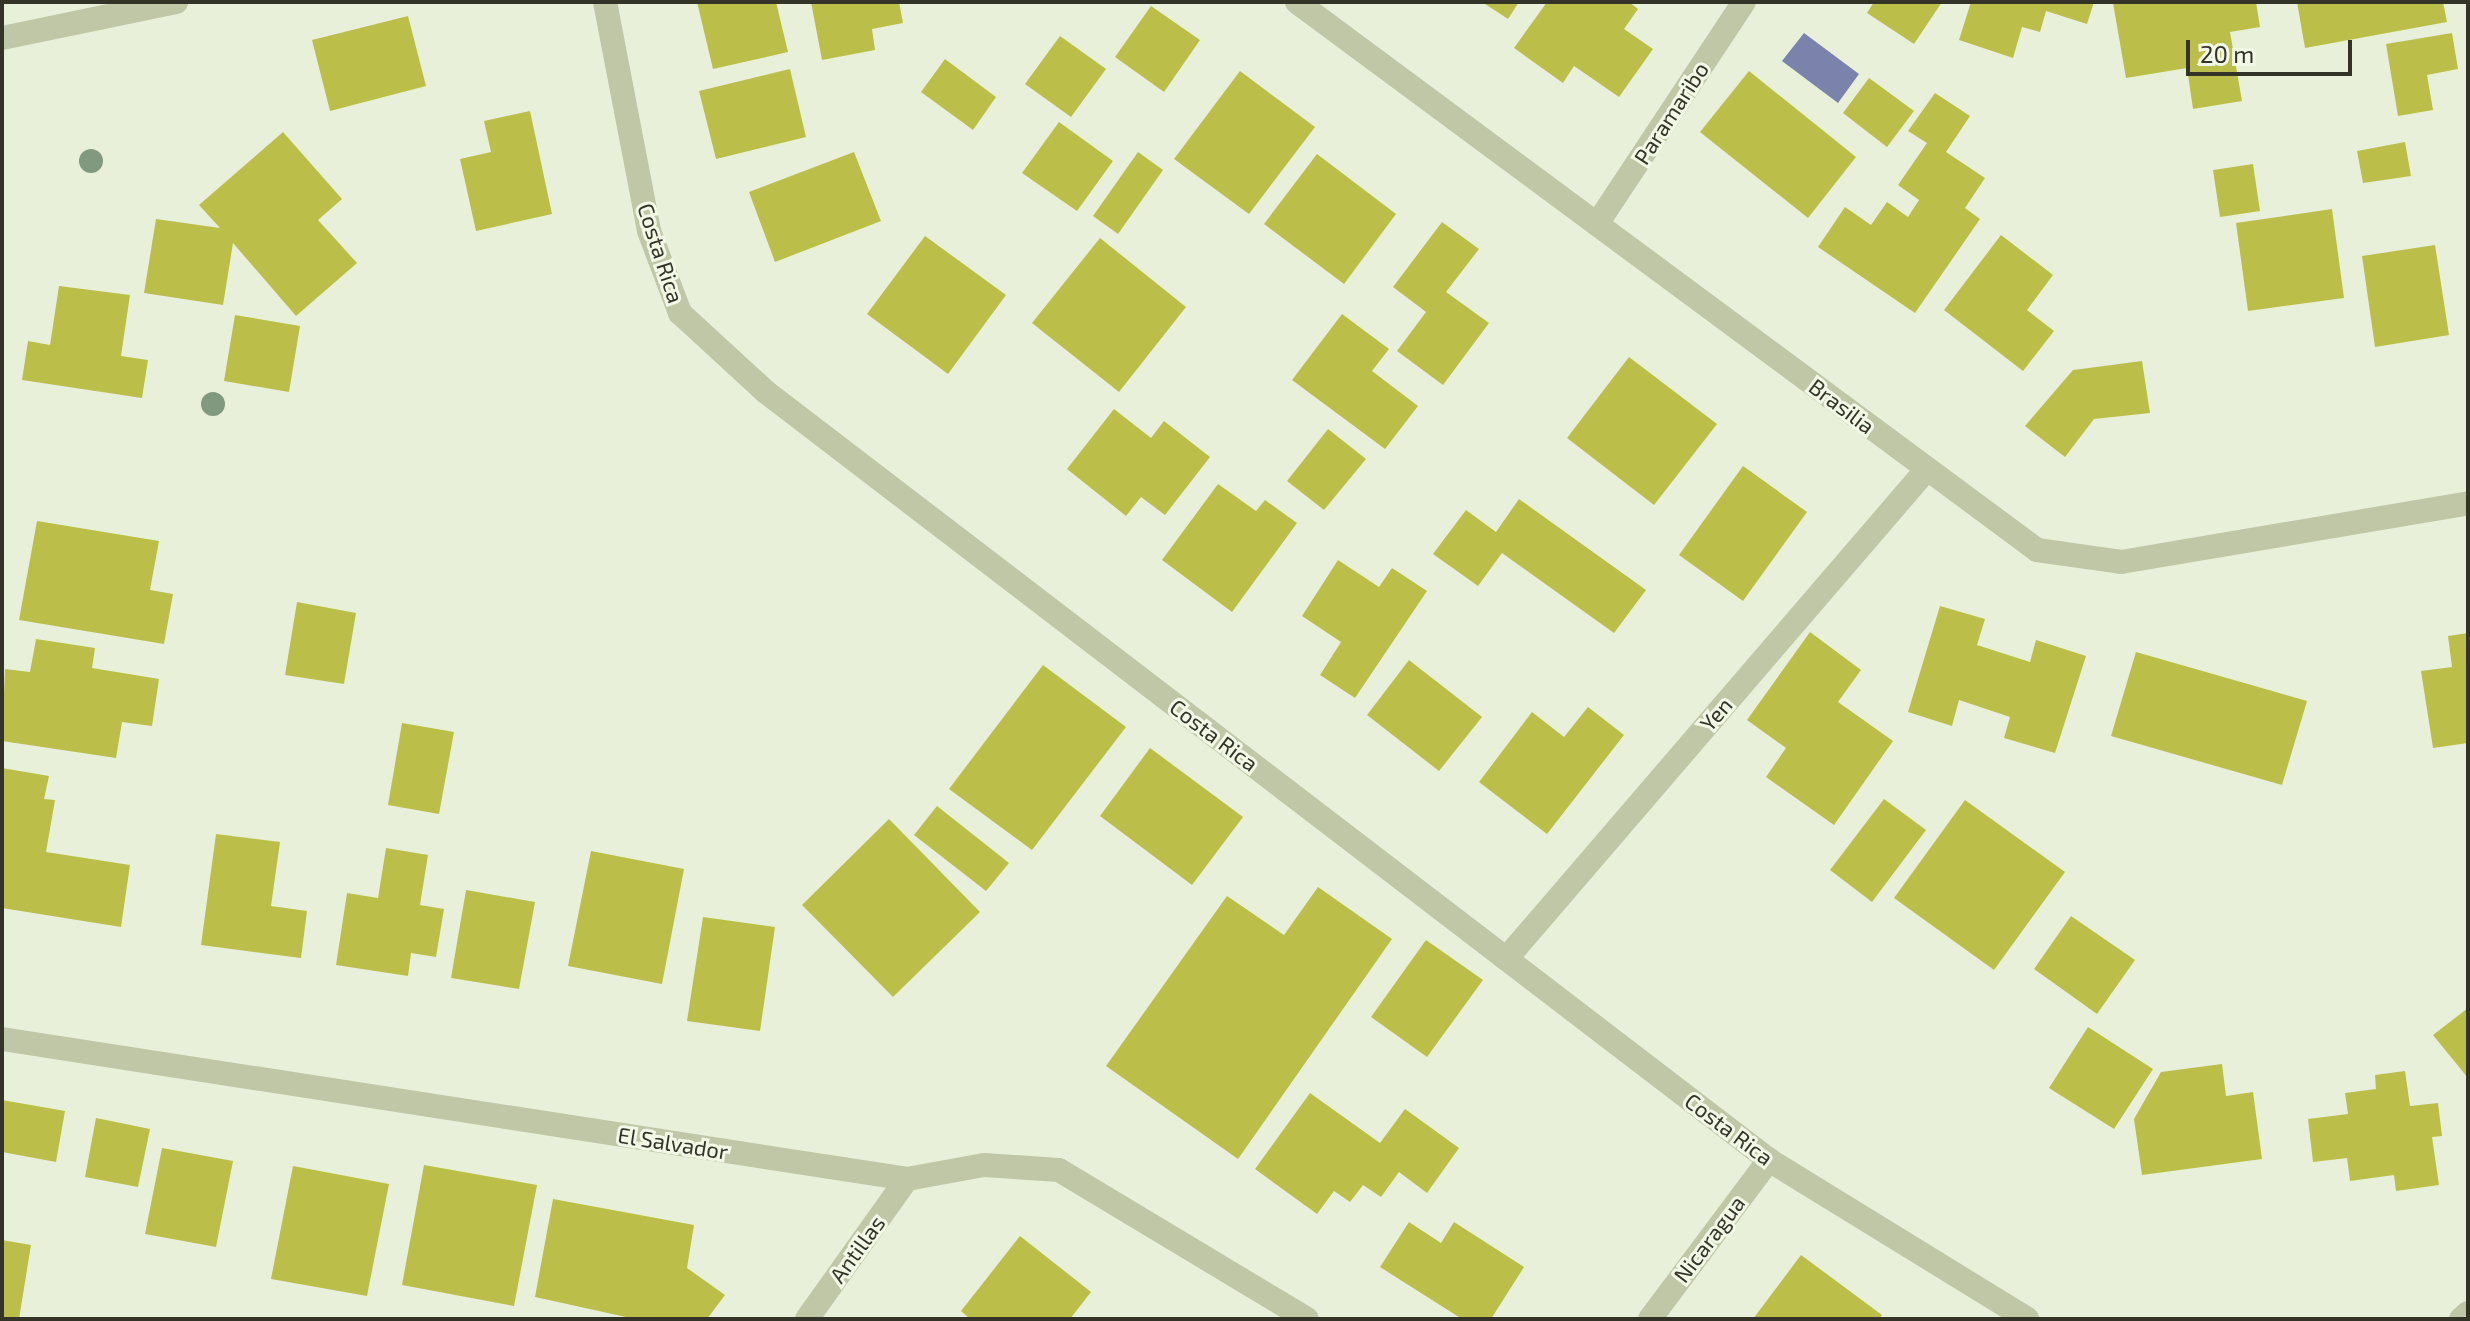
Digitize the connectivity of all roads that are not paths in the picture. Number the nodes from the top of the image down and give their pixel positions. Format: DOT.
graph roads {
  1 [pos="176,2"];
  2 [pos="605,2"];
  3 [pos="1297,2"];
  4 [pos="1744,2"];
  5 [pos="2,38"];
  6 [pos="1597,224"];
  7 [pos="1927,469"];
  8 [pos="2468,503"];
  9 [pos="1506,959"];
  10 [pos="2,1039"];
  11 [pos="1769,1160"];
  12 [pos="907,1179"];
  13 [pos="2468,1313"];
  14 [pos="807,1319"];
  15 [pos="1307,1319"];
  16 [pos="1650,1319"];
  17 [pos="2027,1319"];
  18 [pos="2461,1319"];
  1 -- 5 [label="street"];
  2 -- 9 [label="street, Costa Rica"];
  3 -- 6 [label="street, Brasilia"];
  4 -- 6 [label="street, Paramaribo"];
  6 -- 7 [label="street, Brasilia"];
  7 -- 8 [label="street, Brasilia"];
  7 -- 9 [label="street, Yen"];
  9 -- 11 [label="street, Costa Rica"];
  10 -- 12 [label="street, El Salvador"];
  11 -- 16 [label="street, Nicaragua"];
  11 -- 17 [label="street, Costa Rica"];
  12 -- 14 [label="street, Antillas"];
  12 -- 15 [label="street, El Salvador"];
  13 -- 18 [label="street"];
}
